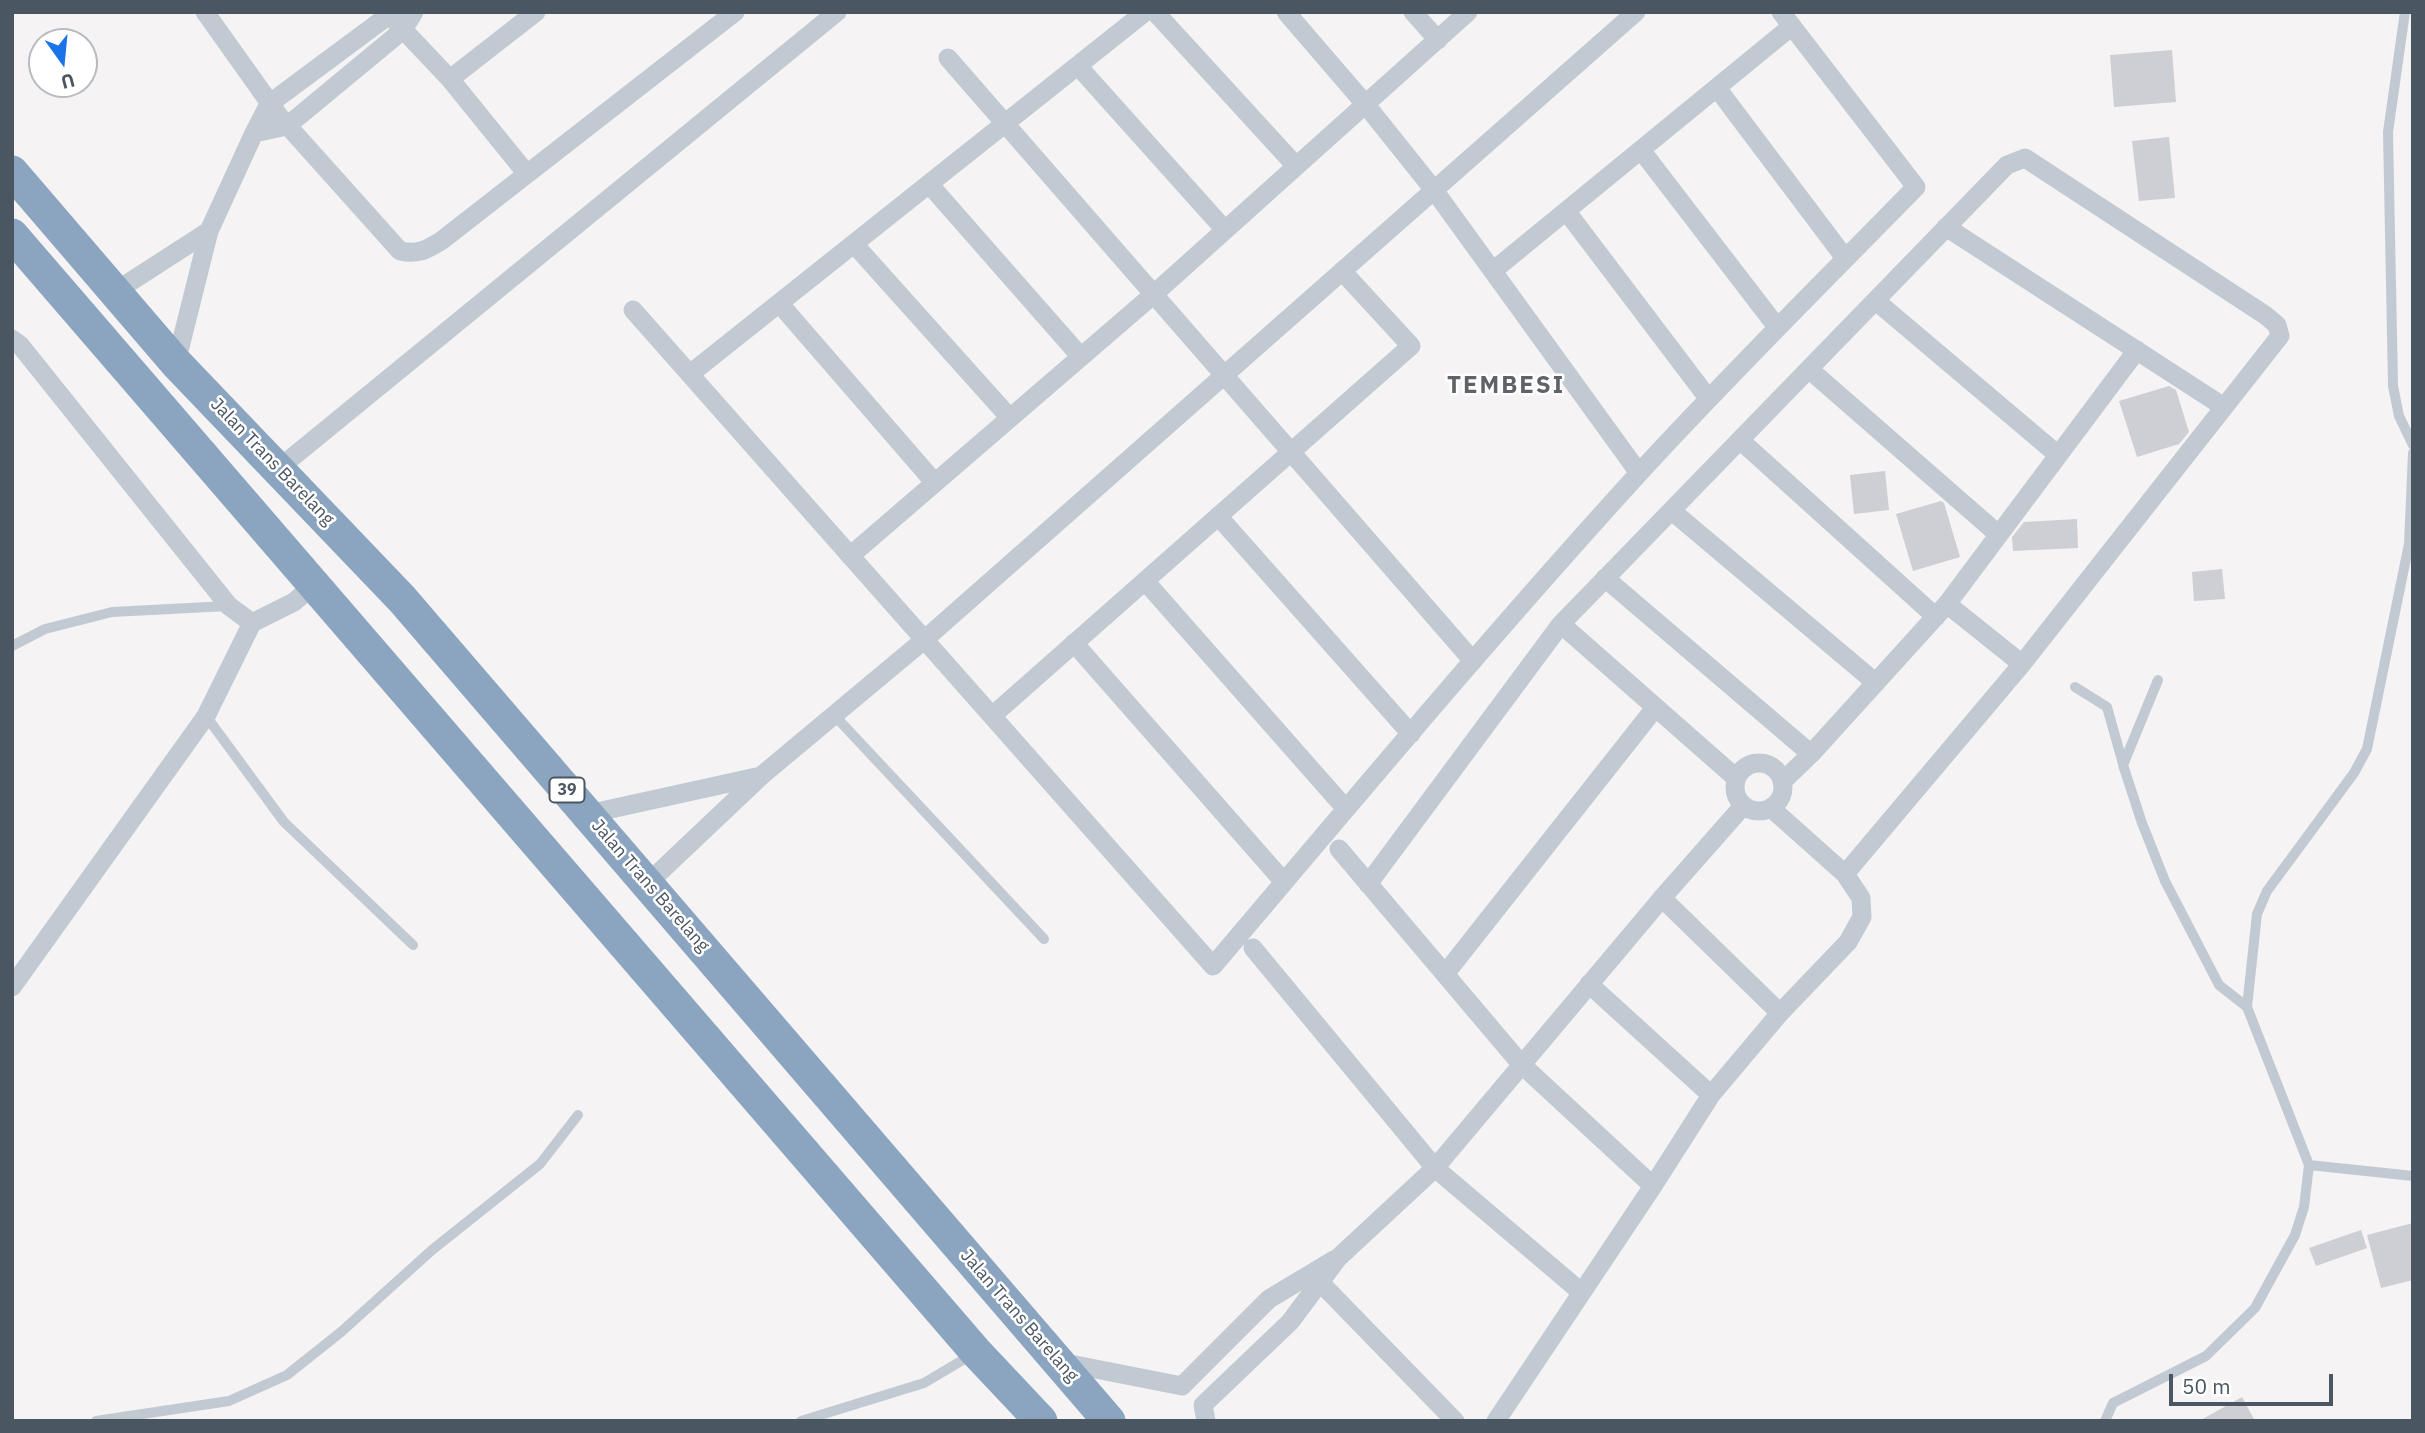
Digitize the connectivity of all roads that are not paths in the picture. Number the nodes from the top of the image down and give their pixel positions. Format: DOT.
graph roads {
  1 [pos="205,12"];
  2 [pos="414,12"];
  3 [pos="536,12"];
  4 [pos="735,12"];
  5 [pos="837,12"];
  6 [pos="1145,12"];
  7 [pos="1155,12"];
  8 [pos="1286,12"];
  9 [pos="1413,12"];
  10 [pos="1468,12"];
  11 [pos="1636,12"];
  12 [pos="2405,12"];
  13 [pos="393,17"];
  14 [pos="1787,19"];
  15 [pos="1438,40"];
  16 [pos="948,58"];
  17 [pos="1078,66"];
  18 [pos="450,79"];
  19 [pos="1717,88"];
  20 [pos="269,104"];
  21 [pos="1366,105"];
  22 [pos="1005,124"];
  23 [pos="287,125"];
  24 [pos="254,133"];
  25 [pos="1641,150"];
  26 [pos="1296,166"];
  27 [pos="12,172"];
  28 [pos="527,174"];
  29 [pos="929,184"];
  30 [pos="1434,190"];
  31 [pos="1567,212"];
  32 [pos="1946,227"];
  33 [pos="1225,230"];
  34 [pos="209,231"];
  35 [pos="12,235"];
  36 [pos="854,244"];
  37 [pos="1845,258"];
  38 [pos="1494,270"];
  39 [pos="1342,271"];
  40 [pos="116,291"];
  41 [pos="1154,294"];
  42 [pos="1876,301"];
  43 [pos="779,303"];
  44 [pos="634,310"];
  45 [pos="1777,327"];
  46 [pos="12,339"];
  47 [pos="2137,350"];
  48 [pos="1081,357"];
  49 [pos="176,363"];
  50 [pos="1810,370"];
  51 [pos="690,374"];
  52 [pos="1224,375"];
  53 [pos="1708,398"];
  54 [pos="2224,407"];
  55 [pos="1010,418"];
  56 [pos="1741,441"];
  57 [pos="2413,445"];
  58 [pos="1291,452"];
  59 [pos="2413,453"];
  60 [pos="2058,455"];
  61 [pos="278,468"];
  62 [pos="1639,472"];
  63 [pos="935,483"];
  64 [pos="1672,511"];
  65 [pos="1218,516"];
  66 [pos="1999,535"];
  67 [pos="850,556"];
  68 [pos="1605,578"];
  69 [pos="1145,581"];
  70 [pos="315,584"];
  71 [pos="229,606"];
  72 [pos="1941,610"];
  73 [pos="251,623"];
  74 [pos="1562,624"];
  75 [pos="924,639"];
  76 [pos="1074,643"];
  77 [pos="12,646"];
  78 [pos="1473,661"];
  79 [pos="2022,664"];
  80 [pos="2158,680"];
  81 [pos="1876,683"];
  82 [pos="2075,687"];
  83 [pos="1655,708"];
  84 [pos="834,714"];
  85 [pos="206,716"];
  86 [pos="992,716"];
  87 [pos="1411,734"];
  88 [pos="1811,754"];
  89 [pos="2123,765"];
  90 [pos="761,776"];
  91 [pos="1736,778"];
  92 [pos="1782,782"];
  93 [pos="1743,806"];
  94 [pos="1772,808"];
  95 [pos="1346,809"];
  96 [pos="588,814"];
  97 [pos="1339,849"];
  98 [pos="1845,874"];
  99 [pos="1284,882"];
  100 [pos="648,883"];
  101 [pos="1368,884"];
  102 [pos="1662,898"];
  103 [pos="1044,939"];
  104 [pos="413,945"];
  105 [pos="1253,948"];
  106 [pos="1445,974"];
  107 [pos="1589,984"];
  108 [pos="12,987"];
  109 [pos="2247,1007"];
  110 [pos="1780,1013"];
  111 [pos="1521,1065"];
  112 [pos="1711,1095"];
  113 [pos="578,1115"];
  114 [pos="2309,1165"];
  115 [pos="1435,1168"];
  116 [pos="2413,1176"];
  117 [pos="1653,1186"];
  118 [pos="1316,1278"];
  119 [pos="1581,1292"];
  120 [pos="976,1352"];
  121 [pos="1060,1362"];
  122 [pos="1182,1386"];
  123 [pos="1205,1413"];
  124 [pos="96,1421"];
  125 [pos="801,1421"];
  126 [pos="1041,1421"];
  127 [pos="1109,1421"];
  128 [pos="1455,1421"];
  129 [pos="1496,1421"];
  130 [pos="2105,1421"];
  1 -- 20 [label="street"];
  2 -- 13 [label="street"];
  3 -- 18 [label="street"];
  4 -- 28 [label="street"];
  5 -- 61 [label="street"];
  6 -- 17 [label="street"];
  7 -- 26 [label="street"];
  8 -- 21 [label="street"];
  9 -- 15 [label="street"];
  10 -- 15 [label="street"];
  11 -- 30 [label="street"];
  12 -- 57 [label="lane"];
  13 -- 18 [label="street"];
  13 -- 20 [label="street"];
  13 -- 23 [label="street"];
  14 -- 19 [label="street"];
  14 -- 37 [label="street"];
  15 -- 21 [label="street"];
  16 -- 22 [label="street"];
  17 -- 22 [label="street"];
  17 -- 33 [label="street"];
  18 -- 28 [label="street"];
  19 -- 25 [label="street"];
  19 -- 37 [label="street"];
  20 -- 23 [label="street"];
  20 -- 24 [label="street"];
  21 -- 26 [label="street"];
  21 -- 30 [label="street"];
  22 -- 29 [label="street"];
  22 -- 41 [label="street"];
  23 -- 24 [label="street"];
  23 -- 28 [label="street"];
  24 -- 34 [label="street"];
  25 -- 31 [label="street"];
  25 -- 45 [label="street"];
  26 -- 33 [label="street"];
  27 -- 40 [label="highway, Jalan Trans Barelang / 39"];
  29 -- 36 [label="street"];
  29 -- 48 [label="street"];
  30 -- 38 [label="street"];
  30 -- 39 [label="street"];
  31 -- 38 [label="street"];
  31 -- 53 [label="street"];
  32 -- 42 [label="street"];
  32 -- 47 [label="street"];
  32 -- 54 [label="street"];
  33 -- 41 [label="street"];
  34 -- 40 [label="street"];
  34 -- 49 [label="street"];
  35 -- 70 [label="highway"];
  36 -- 43 [label="street"];
  36 -- 55 [label="street"];
  37 -- 45 [label="street"];
  38 -- 62 [label="street"];
  39 -- 52 [label="street"];
  39 -- 58 [label="street"];
  40 -- 49 [label="highway, Jalan Trans Barelang / 39"];
  41 -- 48 [label="street"];
  41 -- 52 [label="street"];
  42 -- 50 [label="street"];
  42 -- 60 [label="street"];
  43 -- 51 [label="street"];
  43 -- 63 [label="street"];
  44 -- 51 [label="street"];
  45 -- 53 [label="street"];
  46 -- 71 [label="street"];
  47 -- 54 [label="street"];
  47 -- 60 [label="street"];
  48 -- 55 [label="street"];
  49 -- 61 [label="highway, Jalan Trans Barelang / 39"];
  50 -- 56 [label="street"];
  50 -- 66 [label="street"];
  51 -- 67 [label="street"];
  52 -- 58 [label="street"];
  52 -- 75 [label="street"];
  53 -- 62 [label="street"];
  54 -- 79 [label="street"];
  55 -- 63 [label="street"];
  56 -- 64 [label="street"];
  56 -- 72 [label="street"];
  58 -- 65 [label="street"];
  58 -- 78 [label="street"];
  59 -- 109 [label="lane"];
  60 -- 66 [label="street"];
  61 -- 96 [label="highway, Jalan Trans Barelang / 39"];
  62 -- 78 [label="street"];
  63 -- 67 [label="street"];
  64 -- 68 [label="street"];
  64 -- 81 [label="street"];
  65 -- 69 [label="street"];
  65 -- 87 [label="street"];
  66 -- 72 [label="street"];
  67 -- 75 [label="street"];
  68 -- 74 [label="street"];
  68 -- 88 [label="street"];
  69 -- 76 [label="street"];
  69 -- 95 [label="street"];
  70 -- 73 [label="street"];
  70 -- 120 [label="highway"];
  71 -- 73 [label="street"];
  71 -- 77 [label="lane"];
  72 -- 79 [label="street"];
  72 -- 81 [label="street"];
  73 -- 85 [label="street"];
  74 -- 83 [label="street"];
  74 -- 101 [label="street"];
  75 -- 84 [label="street"];
  75 -- 86 [label="street"];
  76 -- 86 [label="street"];
  76 -- 99 [label="street"];
  78 -- 87 [label="street"];
  79 -- 98 [label="street"];
  80 -- 89 [label="lane"];
  81 -- 88 [label="street"];
  82 -- 89 [label="lane"];
  83 -- 91 [label="street"];
  83 -- 106 [label="street"];
  84 -- 90 [label="street"];
  84 -- 103 [label="lane"];
  85 -- 104 [label="lane"];
  85 -- 108 [label="street"];
  86 -- 99 [label="street"];
  87 -- 95 [label="street"];
  88 -- 92 [label="street"];
  89 -- 109 [label="lane"];
  90 -- 96 [label="street"];
  90 -- 100 [label="street"];
  91 -- 92 [label="street"];
  91 -- 93 [label="street"];
  92 -- 94 [label="street"];
  93 -- 94 [label="street"];
  93 -- 102 [label="street"];
  94 -- 98 [label="street"];
  95 -- 99 [label="street"];
  96 -- 100 [label="highway, Jalan Trans Barelang / 39"];
  97 -- 101 [label="street"];
  98 -- 110 [label="street"];
  100 -- 121 [label="highway, Jalan Trans Barelang / 39"];
  101 -- 106 [label="street"];
  102 -- 107 [label="street"];
  102 -- 110 [label="street"];
  105 -- 115 [label="street"];
  106 -- 111 [label="street"];
  107 -- 111 [label="street"];
  107 -- 112 [label="street"];
  109 -- 114 [label="lane"];
  110 -- 112 [label="street"];
  111 -- 115 [label="street"];
  111 -- 117 [label="street"];
  112 -- 117 [label="street"];
  113 -- 124 [label="lane"];
  114 -- 116 [label="lane"];
  114 -- 130 [label="lane"];
  115 -- 118 [label="street"];
  115 -- 119 [label="street"];
  117 -- 119 [label="street"];
  118 -- 122 [label="street"];
  118 -- 123 [label="street"];
  118 -- 128 [label="street"];
  119 -- 129 [label="street"];
  120 -- 125 [label="lane"];
  120 -- 126 [label="highway"];
  121 -- 122 [label="street"];
  121 -- 127 [label="highway, Jalan Trans Barelang / 39"];
  122 -- 123 [label="street"];
}
